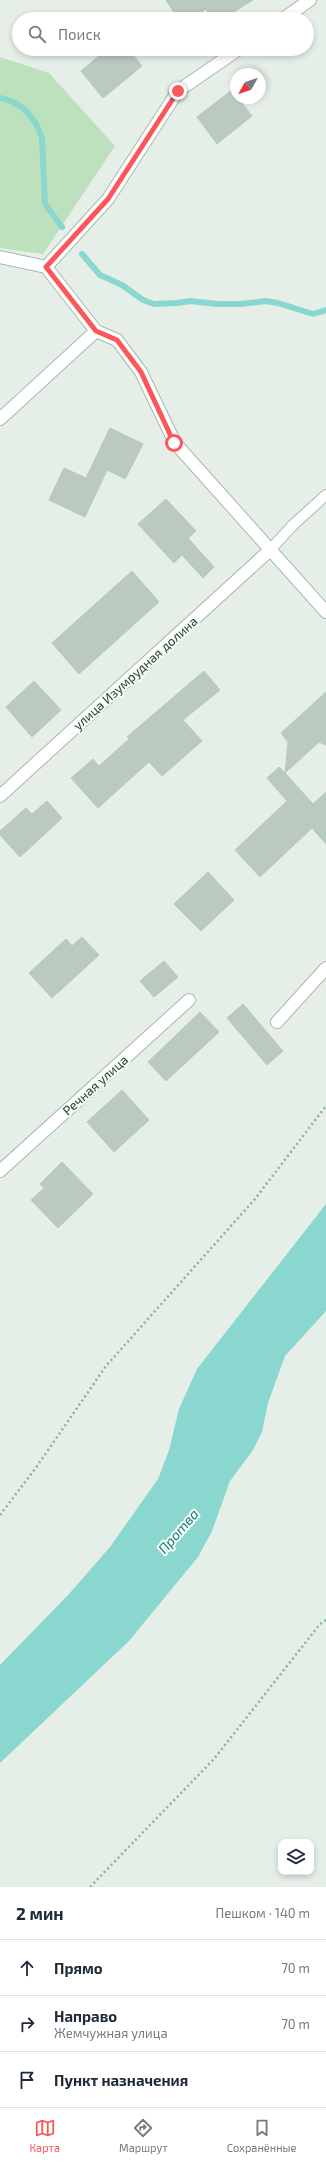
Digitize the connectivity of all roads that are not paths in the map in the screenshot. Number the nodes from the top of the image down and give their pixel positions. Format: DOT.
graph roads {
  1 [pos="310,0"];
  2 [pos="293,12"];
  3 [pos="229,56"];
  4 [pos="0,257"];
  5 [pos="46,267"];
  6 [pos="96,331"];
  7 [pos="0,419"];
  8 [pos="326,495"];
  9 [pos="270,550"];
  10 [pos="326,612"];
  11 [pos="0,796"];
  12 [pos="326,968"];
  13 [pos="189,1000"];
  14 [pos="277,1022"];
  15 [pos="0,1171"];
  1 -- 2 [label="street"];
  3 -- 5 [label="street"];
  4 -- 5 [label="street"];
  5 -- 6 [label="street"];
  6 -- 7 [label="street"];
  6 -- 9 [label="street"];
  8 -- 9 [label="lane"];
  9 -- 10 [label="street"];
  9 -- 11 [label="street, улица Изумрудная долина"];
  12 -- 14 [label="street"];
  13 -- 15 [label="street, Речная улица"];
}
